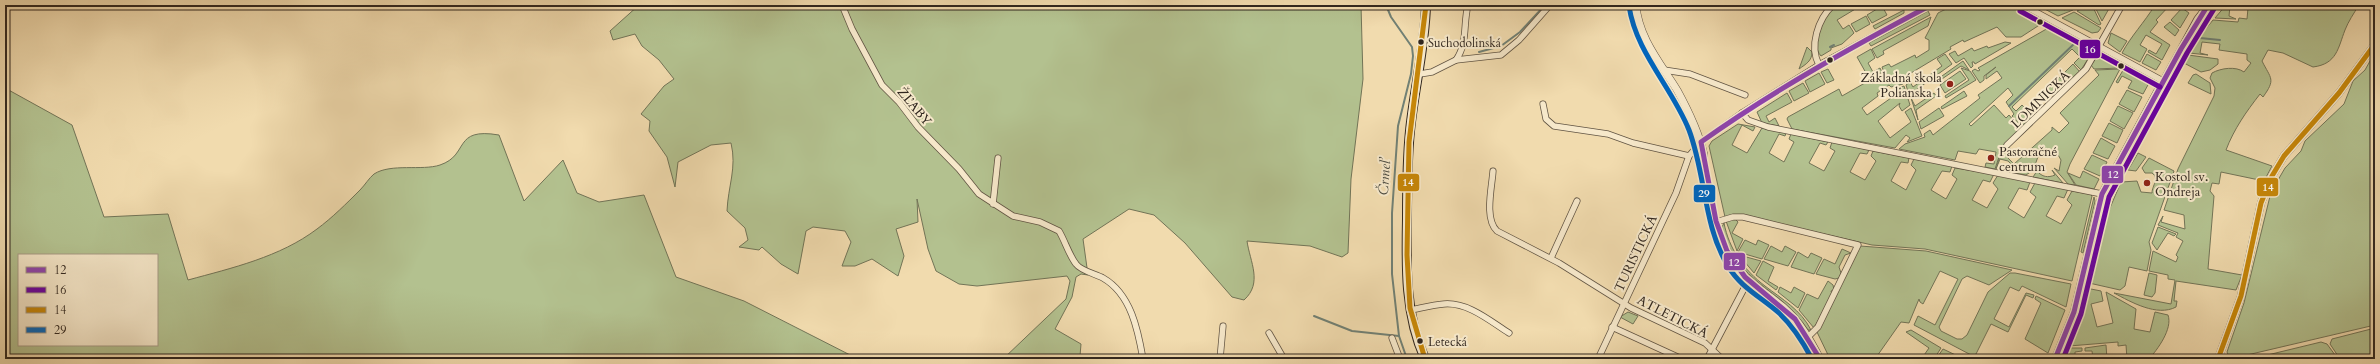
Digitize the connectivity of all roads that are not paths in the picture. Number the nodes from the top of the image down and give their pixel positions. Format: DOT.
graph roads {
  1 [pos="842,5"];
  2 [pos="1426,5"];
  3 [pos="1468,5"];
  4 [pos="1550,5"];
  5 [pos="1636,5"];
  6 [pos="1833,5"];
  7 [pos="1931,5"];
  8 [pos="2023,5"];
  9 [pos="2122,5"];
  10 [pos="2208,5"];
  11 [pos="2375,44"];
  12 [pos="2100,46"];
  13 [pos="1456,60"];
  14 [pos="1819,65"];
  15 [pos="1664,70"];
  16 [pos="1420,74"];
  17 [pos="2163,80"];
  18 [pos="1745,95"];
  19 [pos="1544,104"];
  20 [pos="1742,113"];
  21 [pos="1701,142"];
  22 [pos="2007,145"];
  23 [pos="1704,155"];
  24 [pos="1689,156"];
  25 [pos="998,158"];
  26 [pos="1705,167"];
  27 [pos="1493,171"];
  28 [pos="2102,194"];
  29 [pos="1578,201"];
  30 [pos="993,204"];
  31 [pos="1716,222"];
  32 [pos="1551,258"];
  33 [pos="1748,281"];
  34 [pos="1624,302"];
  35 [pos="1410,310"];
  36 [pos="1223,326"];
  37 [pos="1612,327"];
  38 [pos="1269,333"];
  39 [pos="1509,333"];
  40 [pos="1808,337"];
  41 [pos="1392,338"];
  42 [pos="1712,350"];
  43 [pos="1143,359"];
  44 [pos="1220,359"];
  45 [pos="1284,359"];
  46 [pos="1400,359"];
  47 [pos="1425,359"];
  48 [pos="1598,359"];
  49 [pos="1682,359"];
  50 [pos="1707,359"];
  51 [pos="1722,359"];
  52 [pos="1820,359"];
  53 [pos="2055,359"];
  54 [pos="2218,359"];
  1 -- 30 [label="street, ŽĽABY"];
  2 -- 16 [label="main road"];
  3 -- 13 [label="street"];
  4 -- 13 [label="street"];
  5 -- 15 [label="street"];
  6 -- 14 [label="street"];
  7 -- 14 [label="street, TURISTICKÁ"];
  8 -- 12 [label="street"];
  9 -- 12 [label="street, LOMNICKÁ"];
  10 -- 17 [label="street"];
  11 -- 54 [label="street"];
  12 -- 17 [label="street"];
  12 -- 22 [label="street, LOMNICKÁ"];
  13 -- 16 [label="street"];
  14 -- 20 [label="street, TURISTICKÁ"];
  15 -- 18 [label="street"];
  15 -- 21 [label="street"];
  16 -- 35 [label="main road"];
  17 -- 28 [label="street"];
  19 -- 24 [label="street"];
  20 -- 21 [label="street, TURISTICKÁ"];
  20 -- 28 [label="street"];
  21 -- 23 [label="street"];
  21 -- 24 [label="street, TURISTICKÁ"];
  24 -- 34 [label="street, TURISTICKÁ"];
  25 -- 30 [label="street"];
  26 -- 31 [label="street"];
  27 -- 32 [label="street, ATLETICKÁ"];
  28 -- 53 [label="street"];
  29 -- 32 [label="street"];
  30 -- 43 [label="street, ŽĽABY"];
  31 -- 33 [label="street"];
  31 -- 40 [label="street"];
  32 -- 34 [label="street, ATLETICKÁ"];
  33 -- 40 [label="street"];
  33 -- 42 [label="street"];
  34 -- 37 [label="street, TURISTICKÁ"];
  34 -- 42 [label="street, ATLETICKÁ"];
  35 -- 39 [label="street"];
  35 -- 47 [label="main road"];
  36 -- 44 [label="street"];
  37 -- 48 [label="street, TURISTICKÁ"];
  37 -- 49 [label="street"];
  38 -- 45 [label="street"];
  40 -- 52 [label="street"];
  41 -- 46 [label="street"];
  42 -- 50 [label="street"];
  42 -- 51 [label="street, ATLETICKÁ"];
}
